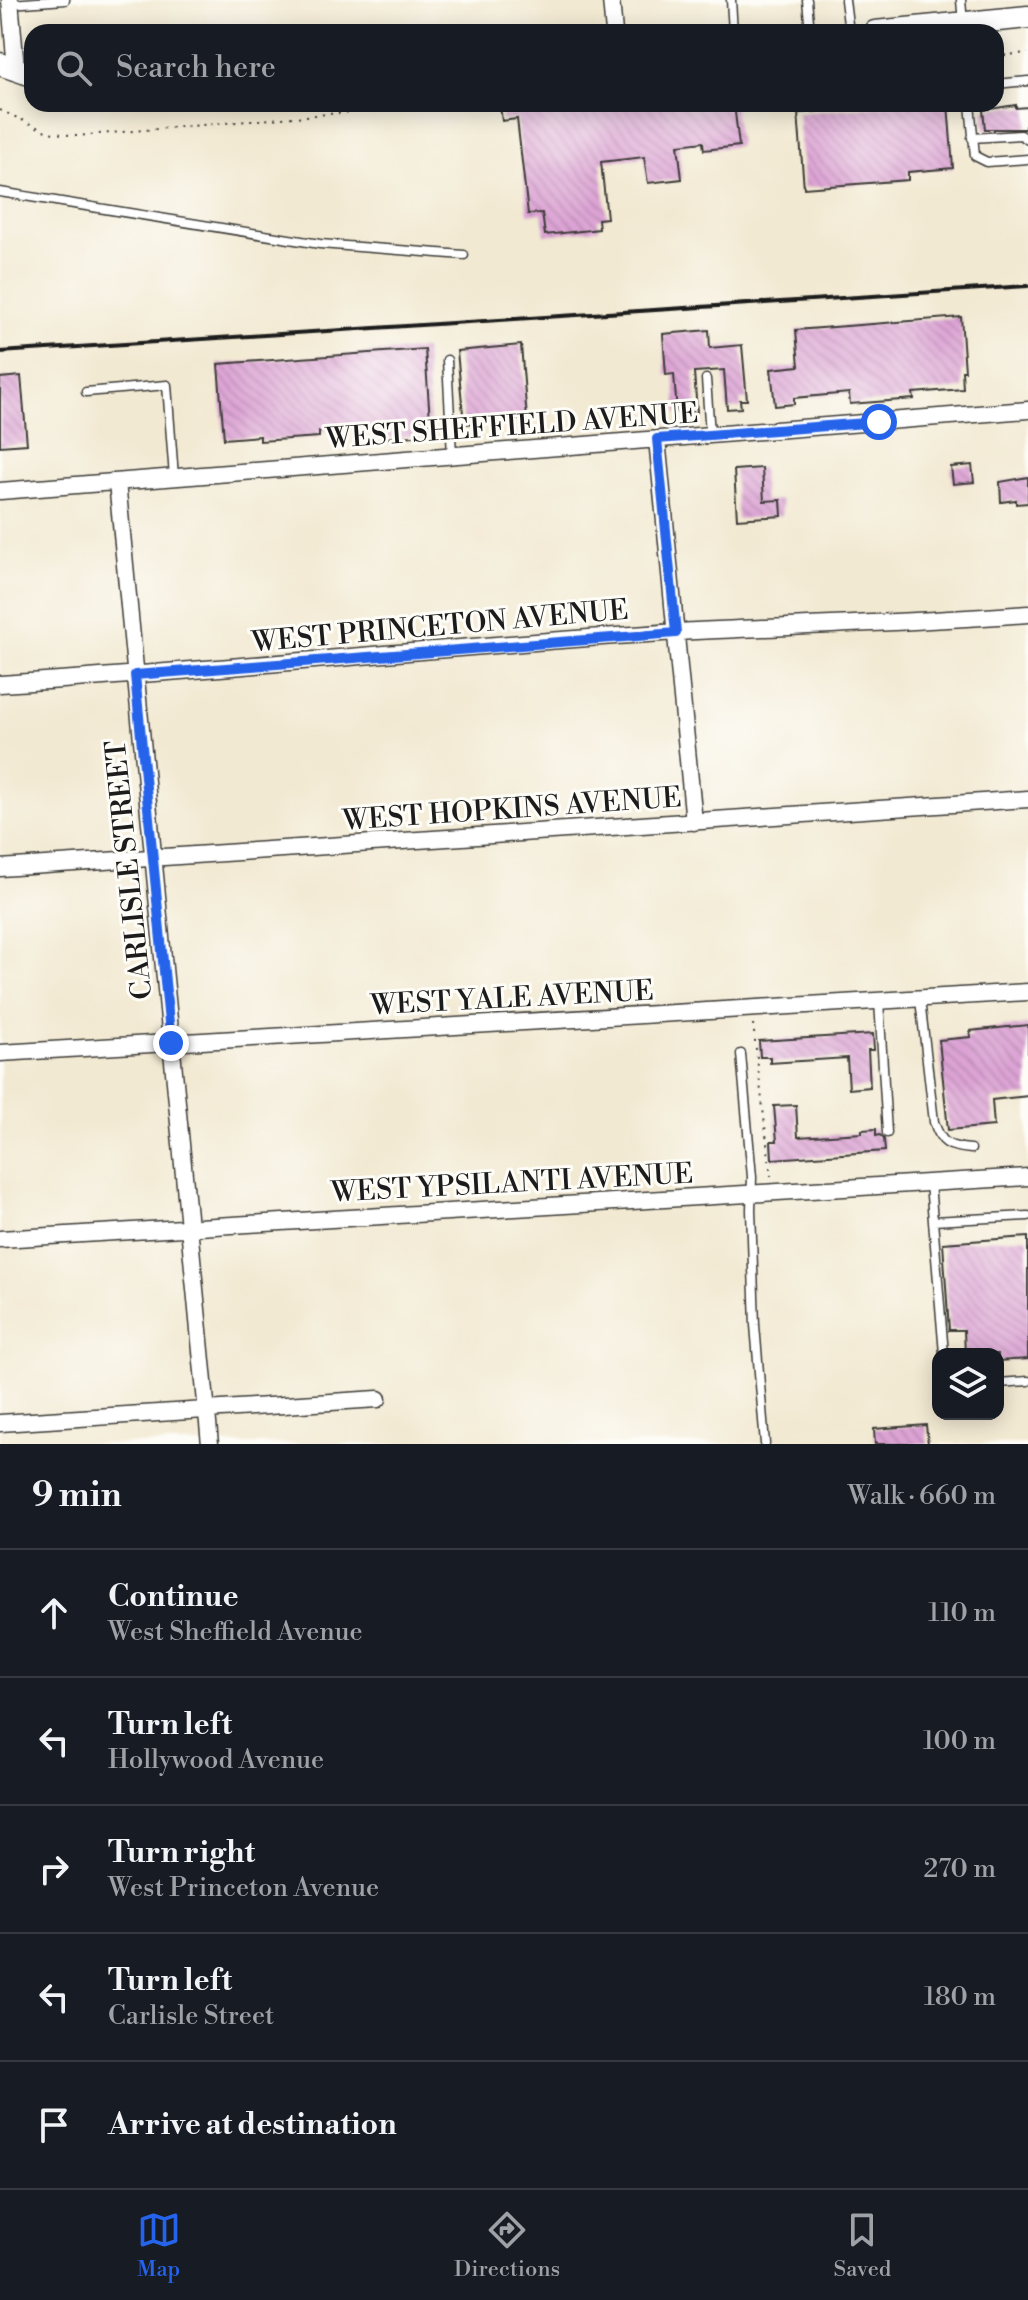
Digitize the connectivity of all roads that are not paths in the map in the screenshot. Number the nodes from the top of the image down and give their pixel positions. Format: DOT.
graph roads {
  1 [pos="65,0"];
  2 [pos="611,0"];
  3 [pos="731,0"];
  4 [pos="807,0"];
  5 [pos="845,0"];
  6 [pos="961,0"];
  7 [pos="10,2"];
  8 [pos="1028,17"];
  9 [pos="613,24"];
  10 [pos="732,24"];
  11 [pos="809,24"];
  12 [pos="848,24"];
  13 [pos="964,24"];
  14 [pos="987,24"];
  15 [pos="16,69"];
  16 [pos="1028,81"];
  17 [pos="1004,83"];
  18 [pos="970,112"];
  19 [pos="972,138"];
  20 [pos="1028,140"];
  21 [pos="1028,159"];
  22 [pos="0,192"];
  23 [pos="464,255"];
  24 [pos="447,360"];
  25 [pos="706,379"];
  26 [pos="86,392"];
  27 [pos="1028,410"];
  28 [pos="710,435"];
  29 [pos="657,439"];
  30 [pos="452,455"];
  31 [pos="174,477"];
  32 [pos="117,482"];
  33 [pos="0,491"];
  34 [pos="1028,614"];
  35 [pos="676,633"];
  36 [pos="135,675"];
  37 [pos="0,684"];
  38 [pos="1028,799"];
  39 [pos="694,822"];
  40 [pos="153,859"];
  41 [pos="0,868"];
  42 [pos="1028,992"];
  43 [pos="920,999"];
  44 [pos="879,1001"];
  45 [pos="171,1043"];
  46 [pos="0,1053"];
  47 [pos="741,1054"];
  48 [pos="887,1133"];
  49 [pos="971,1149"];
  50 [pos="1028,1177"];
  51 [pos="930,1183"];
  52 [pos="751,1194"];
  53 [pos="1028,1216"];
  54 [pos="933,1221"];
  55 [pos="189,1227"];
  56 [pos="0,1239"];
  57 [pos="944,1348"];
  58 [pos="1028,1381"];
  59 [pos="1004,1383"];
  60 [pos="378,1399"];
  61 [pos="207,1410"];
  62 [pos="0,1423"];
  63 [pos="210,1444"];
  64 [pos="765,1444"];
  1 -- 7 [label="lane"];
  2 -- 9 [label="street"];
  3 -- 10 [label="lane"];
  4 -- 11 [label="lane"];
  5 -- 12 [label="lane"];
  6 -- 13 [label="lane"];
  7 -- 15 [label="street"];
  8 -- 14 [label="main road"];
  16 -- 17 [label="lane"];
  18 -- 19 [label="lane"];
  19 -- 20 [label="lane"];
  19 -- 21 [label="lane"];
  22 -- 23 [label="lane"];
  24 -- 30 [label="lane"];
  25 -- 28 [label="lane"];
  26 -- 31 [label="lane"];
  27 -- 28 [label="street, WEST SHEFFIELD AVENUE"];
  28 -- 29 [label="street, WEST SHEFFIELD AVENUE"];
  29 -- 30 [label="street, WEST SHEFFIELD AVENUE"];
  29 -- 35 [label="street"];
  30 -- 31 [label="street, WEST SHEFFIELD AVENUE"];
  31 -- 32 [label="street, WEST SHEFFIELD AVENUE"];
  32 -- 33 [label="street, WEST SHEFFIELD AVENUE"];
  32 -- 36 [label="street, CARLISLE STREET"];
  34 -- 35 [label="street, WEST PRINCETON AVENUE"];
  35 -- 36 [label="street, WEST PRINCETON AVENUE"];
  35 -- 39 [label="street"];
  36 -- 37 [label="street, WEST PRINCETON AVENUE"];
  36 -- 40 [label="street, CARLISLE STREET"];
  38 -- 39 [label="street, WEST HOPKINS AVENUE"];
  39 -- 40 [label="street, WEST HOPKINS AVENUE"];
  40 -- 41 [label="street, WEST HOPKINS AVENUE"];
  40 -- 45 [label="street, CARLISLE STREET"];
  42 -- 43 [label="street, WEST YALE AVENUE"];
  43 -- 44 [label="street, WEST YALE AVENUE"];
  43 -- 49 [label="lane"];
  44 -- 45 [label="street, WEST YALE AVENUE"];
  44 -- 48 [label="lane"];
  45 -- 46 [label="street, WEST YALE AVENUE"];
  45 -- 55 [label="street, CARLISLE STREET"];
  47 -- 52 [label="lane"];
  50 -- 51 [label="street, WEST YPSILANTI AVENUE"];
  51 -- 52 [label="street, WEST YPSILANTI AVENUE"];
  51 -- 54 [label="lane"];
  52 -- 55 [label="street, WEST YPSILANTI AVENUE"];
  52 -- 64 [label="lane"];
  53 -- 54 [label="lane"];
  54 -- 57 [label="lane"];
  55 -- 56 [label="street, WEST YPSILANTI AVENUE"];
  55 -- 61 [label="street, CARLISLE STREET"];
  58 -- 59 [label="lane"];
  60 -- 61 [label="street"];
  61 -- 62 [label="street"];
  61 -- 63 [label="street, CARLISLE STREET"];
}
